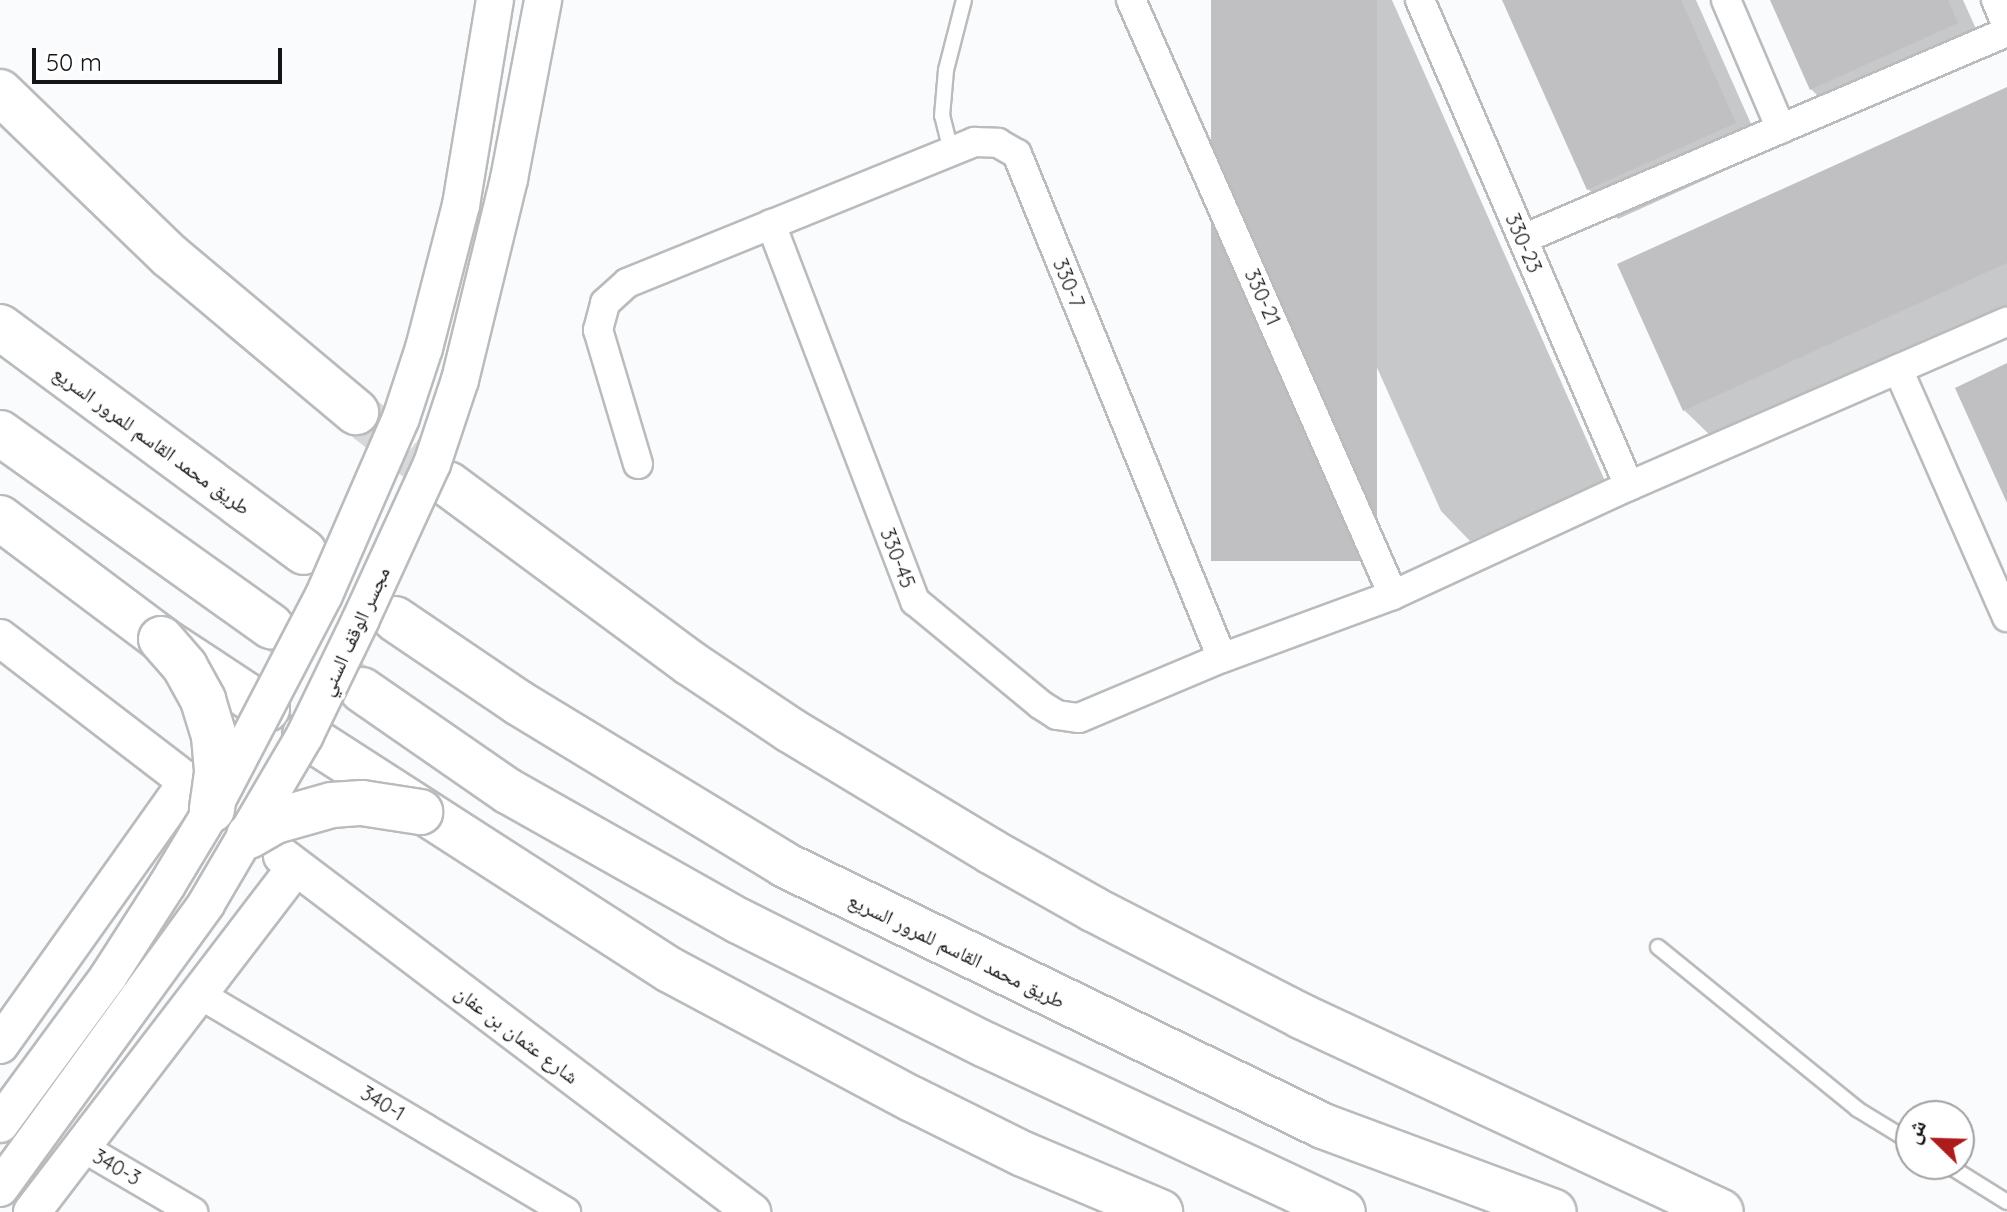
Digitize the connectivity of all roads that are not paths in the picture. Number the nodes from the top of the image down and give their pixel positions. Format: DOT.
graph roads {
  1 [pos="495,0"];
  2 [pos="543,0"];
  3 [pos="964,0"];
  4 [pos="1131,0"];
  5 [pos="1420,0"];
  6 [pos="1726,0"];
  7 [pos="1996,0"];
  8 [pos="2007,29"];
  9 [pos="0,92"];
  10 [pos="1781,129"];
  11 [pos="951,151"];
  12 [pos="771,224"];
  13 [pos="1523,239"];
  14 [pos="2007,322"];
  15 [pos="0,327"];
  16 [pos="1898,369"];
  17 [pos="356,412"];
  18 [pos="0,433"];
  19 [pos="638,464"];
  20 [pos="448,484"];
  21 [pos="1629,486"];
  22 [pos="0,518"];
  23 [pos="304,552"];
  24 [pos="1393,595"];
  25 [pos="2007,617"];
  26 [pos="395,619"];
  27 [pos="271,626"];
  28 [pos="0,638"];
  29 [pos="161,639"];
  30 [pos="1222,658"];
  31 [pos="362,690"];
  32 [pos="267,709"];
  33 [pos="305,735"];
  34 [pos="196,792"];
  35 [pos="420,812"];
  36 [pos="276,853"];
  37 [pos="1658,947"];
  38 [pos="199,994"];
  39 [pos="0,1045"];
  40 [pos="0,1124"];
  41 [pos="1895,1132"];
  42 [pos="82,1147"];
  43 [pos="1972,1180"];
  44 [pos="0,1188"];
  45 [pos="2007,1202"];
  46 [pos="32,1212"];
  47 [pos="193,1212"];
  48 [pos="566,1212"];
  49 [pos="752,1212"];
  50 [pos="1160,1212"];
  51 [pos="1343,1212"];
  52 [pos="1554,1212"];
  53 [pos="1721,1212"];
  1 -- 32 [label="street, bridge"];
  2 -- 33 [label="street, مجسر الوقف السني, bridge"];
  3 -- 11 [label="lane"];
  4 -- 24 [label="street, 330-21"];
  5 -- 13 [label="street, 330-23"];
  6 -- 10 [label="street"];
  7 -- 8 [label="street"];
  8 -- 10 [label="street"];
  9 -- 17 [label="highway"];
  10 -- 13 [label="street"];
  11 -- 12 [label="street, 330-7"];
  11 -- 30 [label="street, 330-7"];
  12 -- 19 [label="street, 330-7"];
  12 -- 30 [label="street, 330-45"];
  13 -- 21 [label="street, 330-23"];
  14 -- 16 [label="street, 330-45"];
  15 -- 23 [label="highway, طريق محمد القاسم للمرور السريع"];
  16 -- 21 [label="street, 330-45"];
  16 -- 25 [label="street"];
  18 -- 27 [label="highway"];
  20 -- 53 [label="highway"];
  21 -- 24 [label="street, 330-45"];
  22 -- 29 [label="highway"];
  24 -- 30 [label="street, 330-45"];
  26 -- 52 [label="highway, طريق محمد القاسم للمرور السريع"];
  28 -- 34 [label="street"];
  29 -- 32 [label="highway, bridge"];
  29 -- 34 [label="highway, bridge"];
  31 -- 51 [label="highway"];
  32 -- 33 [label="street"];
  32 -- 34 [label="street, bridge"];
  33 -- 35 [label="highway, bridge"];
  33 -- 36 [label="street, مجسر الوقف السني, bridge"];
  34 -- 39 [label="street"];
  34 -- 40 [label="street, bridge"];
  35 -- 36 [label="highway, bridge"];
  35 -- 50 [label="highway"];
  36 -- 38 [label="street"];
  36 -- 44 [label="street, مجسر الوقف السني, bridge"];
  36 -- 49 [label="street, شارع عثمان بن عفان"];
  37 -- 41 [label="lane"];
  38 -- 42 [label="street"];
  38 -- 48 [label="street, 340-1"];
  42 -- 46 [label="street"];
  42 -- 47 [label="street, 340-3"];
  43 -- 45 [label="lane"];
}
